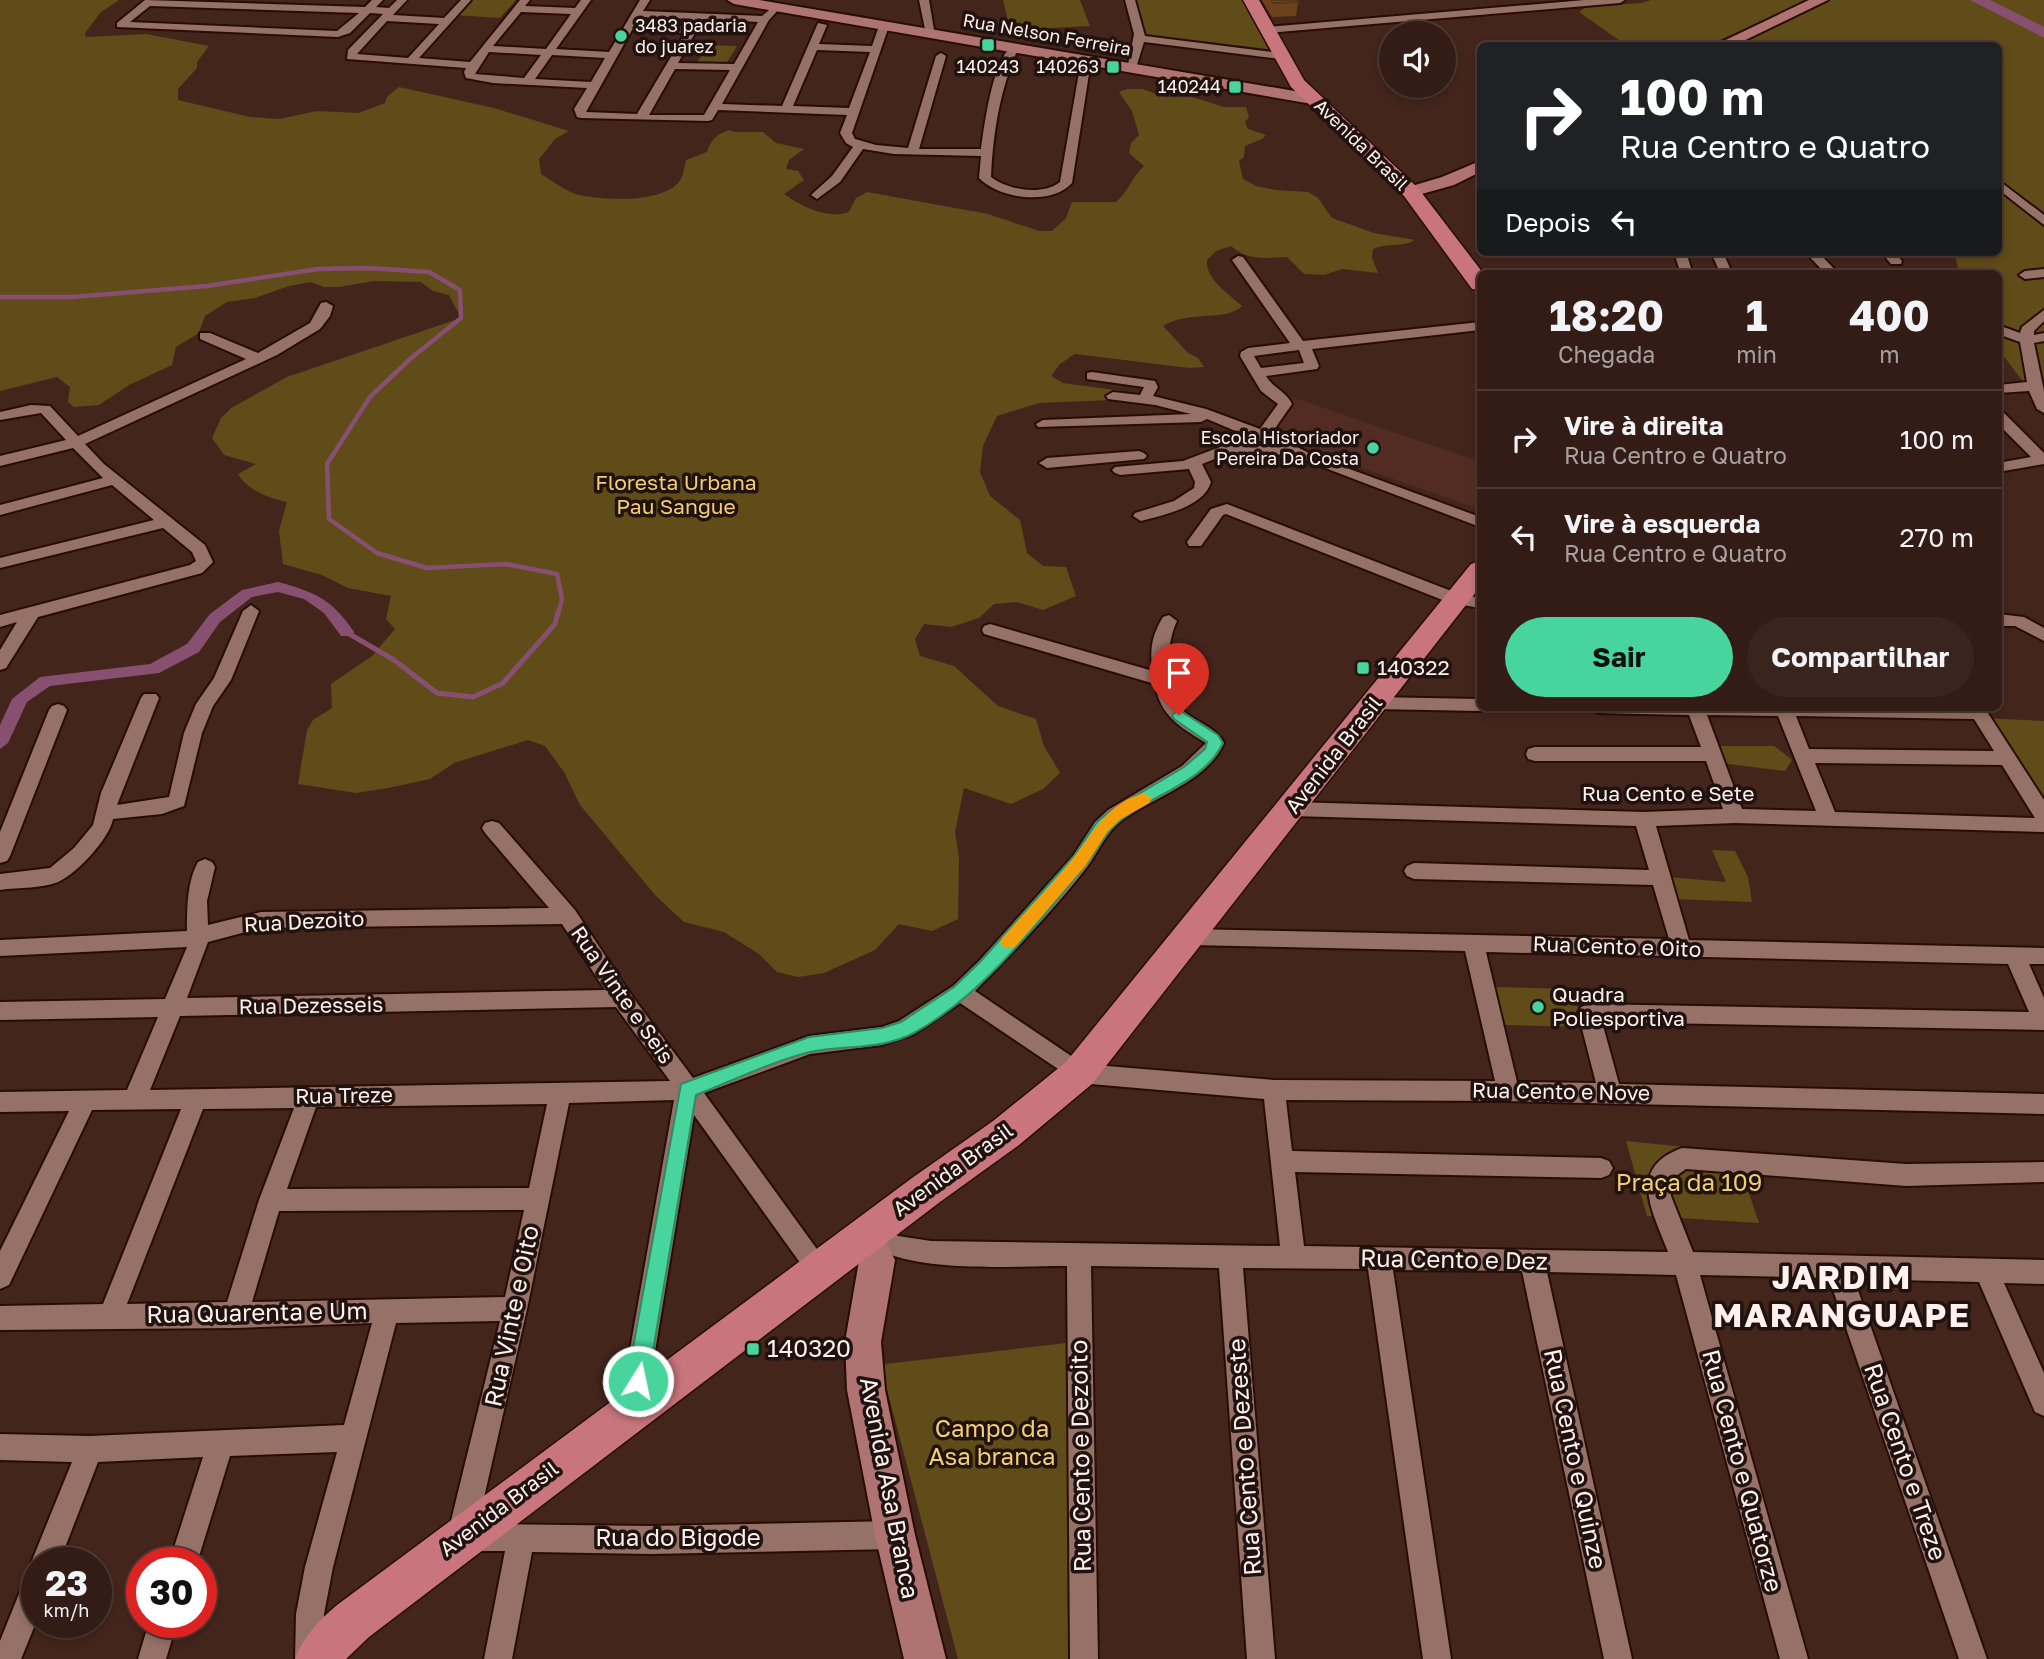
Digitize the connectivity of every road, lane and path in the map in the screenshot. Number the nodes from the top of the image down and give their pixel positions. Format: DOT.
graph roads {
  1 [pos="378,0"];
  2 [pos="402,0"];
  3 [pos="466,0"];
  4 [pos="525,0"];
  5 [pos="586,0"];
  6 [pos="645,0"];
  7 [pos="736,0"];
  8 [pos="924,0"];
  9 [pos="1130,0"];
  10 [pos="1251,0"];
  11 [pos="1620,0"];
  12 [pos="1821,0"];
  13 [pos="150,1"];
  14 [pos="517,9"];
  15 [pos="368,10"];
  16 [pos="577,11"];
  17 [pos="770,13"];
  18 [pos="638,14"];
  19 [pos="390,15"];
  20 [pos="701,16"];
  21 [pos="447,21"];
  22 [pos="822,25"];
  23 [pos="884,26"];
  24 [pos="631,27"];
  25 [pos="691,30"];
  26 [pos="1267,30"];
  27 [pos="931,34"];
  28 [pos="1141,39"];
  29 [pos="1729,42"];
  30 [pos="813,47"];
  31 [pos="486,49"];
  32 [pos="1013,49"];
  33 [pos="877,50"];
  34 [pos="548,52"];
  35 [pos="613,55"];
  36 [pos="941,56"];
  37 [pos="1281,56"];
  38 [pos="1086,61"];
  39 [pos="410,62"];
  40 [pos="473,65"];
  41 [pos="670,66"];
  42 [pos="738,67"];
  43 [pos="1131,68"];
  44 [pos="527,82"];
  45 [pos="594,85"];
  46 [pos="1312,99"];
  47 [pos="716,107"];
  48 [pos="786,110"];
  49 [pos="854,112"];
  50 [pos="640,118"];
  51 [pos="857,145"];
  52 [pos="913,151"];
  53 [pos="985,153"];
  54 [pos="1477,167"];
  55 [pos="2002,186"];
  56 [pos="1410,192"];
  57 [pos="817,195"];
  58 [pos="2044,221"];
  59 [pos="1815,256"];
  60 [pos="1238,260"];
  61 [pos="1829,270"];
  62 [pos="2044,273"];
  63 [pos="2025,275"];
  64 [pos="1477,280"];
  65 [pos="326,306"];
  66 [pos="2044,314"];
  67 [pos="1477,326"];
  68 [pos="2002,331"];
  69 [pos="205,336"];
  70 [pos="2044,337"];
  71 [pos="2026,340"];
  72 [pos="1301,346"];
  73 [pos="257,358"];
  74 [pos="1257,373"];
  75 [pos="1092,376"];
  76 [pos="2034,386"];
  77 [pos="2002,389"];
  78 [pos="1113,397"];
  79 [pos="1144,400"];
  80 [pos="2044,408"];
  81 [pos="0,416"];
  82 [pos="1213,418"];
  83 [pos="2002,419"];
  84 [pos="1043,424"];
  85 [pos="1263,435"];
  86 [pos="77,442"];
  87 [pos="1295,453"];
  88 [pos="2043,459"];
  89 [pos="1198,460"];
  90 [pos="0,461"];
  91 [pos="1047,463"];
  92 [pos="2002,467"];
  93 [pos="1119,470"];
  94 [pos="114,480"];
  95 [pos="0,510"];
  96 [pos="1141,516"];
  97 [pos="1477,521"];
  98 [pos="166,522"];
  99 [pos="1195,542"];
  100 [pos="0,563"];
  101 [pos="1477,578"];
  102 [pos="1468,601"];
  103 [pos="251,611"];
  104 [pos="33,612"];
  105 [pos="2002,620"];
  106 [pos="0,621"];
  107 [pos="1169,621"];
  108 [pos="990,630"];
  109 [pos="2044,635"];
  110 [pos="0,664"];
  111 [pos="1163,680"];
  112 [pos="150,698"];
  113 [pos="1374,703"];
  114 [pos="1477,705"];
  115 [pos="58,710"];
  116 [pos="1697,711"];
  117 [pos="1784,711"];
  118 [pos="1978,711"];
  119 [pos="1535,754"];
  120 [pos="1712,754"];
  121 [pos="1803,756"];
  122 [pos="2008,758"];
  123 [pos="1292,809"];
  124 [pos="106,813"];
  125 [pos="1735,816"];
  126 [pos="2044,816"];
  127 [pos="1644,819"];
  128 [pos="1829,820"];
  129 [pos="2044,825"];
  130 [pos="492,828"];
  131 [pos="0,856"];
  132 [pos="205,867"];
  133 [pos="1414,870"];
  134 [pos="1660,878"];
  135 [pos="0,882"];
  136 [pos="568,916"];
  137 [pos="199,937"];
  138 [pos="1189,937"];
  139 [pos="1473,942"];
  140 [pos="0,948"];
  141 [pos="1682,950"];
  142 [pos="2044,956"];
  143 [pos="2015,957"];
  144 [pos="960,992"];
  145 [pos="622,998"];
  146 [pos="171,1008"];
  147 [pos="0,1011"];
  148 [pos="2044,1021"];
  149 [pos="1079,1073"];
  150 [pos="687,1090"];
  151 [pos="1274,1090"];
  152 [pos="1508,1091"];
  153 [pos="1610,1093"];
  154 [pos="560,1094"];
  155 [pos="309,1097"];
  156 [pos="196,1099"];
  157 [pos="135,1100"];
  158 [pos="85,1101"];
  159 [pos="0,1102"];
  160 [pos="2044,1104"];
  161 [pos="1282,1161"];
  162 [pos="1601,1168"];
  163 [pos="2044,1171"];
  164 [pos="537,1199"];
  165 [pos="271,1200"];
  166 [pos="868,1233"];
  167 [pos="1079,1254"];
  168 [pos="1230,1255"];
  169 [pos="1293,1257"];
  170 [pos="1379,1259"];
  171 [pos="1532,1260"];
  172 [pos="1685,1264"];
  173 [pos="1837,1266"];
  174 [pos="820,1270"];
  175 [pos="1987,1272"];
  176 [pos="2044,1272"];
  177 [pos="0,1277"];
  178 [pos="515,1309"];
  179 [pos="387,1312"];
  180 [pos="111,1314"];
  181 [pos="234,1316"];
  182 [pos="0,1318"];
  183 [pos="2044,1403"];
  184 [pos="633,1409"];
  185 [pos="352,1438"];
  186 [pos="221,1442"];
  187 [pos="0,1447"];
  188 [pos="90,1449"];
  189 [pos="895,1535"];
  190 [pos="461,1537"];
  191 [pos="521,1537"];
  192 [pos="51,1547"];
  193 [pos="188,1547"];
  194 [pos="21,1624"];
  195 [pos="158,1638"];
  196 [pos="7,1659"];
  197 [pos="152,1659"];
  198 [pos="309,1659"];
  199 [pos="318,1659"];
  200 [pos="498,1659"];
  201 [pos="925,1659"];
  202 [pos="1084,1659"];
  203 [pos="1261,1659"];
  204 [pos="1437,1659"];
  205 [pos="1618,1659"];
  206 [pos="1794,1659"];
  207 [pos="1973,1659"];
  1 -- 15 [label="street"];
  2 -- 19 [label="street"];
  3 -- 21 [label="street"];
  4 -- 14 [label="street"];
  5 -- 16 [label="street"];
  6 -- 18 [label="street"];
  7 -- 17 [label="main road, Rua Nelson Ferreira"];
  8 -- 27 [label="street"];
  9 -- 28 [label="street"];
  10 -- 26 [label="main road, Avenida Brasil"];
  11 -- 26 [label="street"];
  12 -- 29 [label="main road"];
  13 -- 15 [label="street"];
  13 -- 15 [label="street"];
  14 -- 16 [label="street"];
  14 -- 31 [label="street"];
  15 -- 19 [label="street"];
  16 -- 34 [label="street"];
  17 -- 20 [label="street"];
  17 -- 23 [label="main road, Rua Nelson Ferreira"];
  17 -- 42 [label="street"];
  18 -- 20 [label="street"];
  18 -- 24 [label="street"];
  19 -- 21 [label="street"];
  19 -- 39 [label="street"];
  20 -- 25 [label="street"];
  21 -- 39 [label="street"];
  22 -- 30 [label="street"];
  23 -- 27 [label="main road, Rua Nelson Ferreira"];
  23 -- 33 [label="street"];
  24 -- 25 [label="street"];
  24 -- 35 [label="street"];
  25 -- 41 [label="street"];
  26 -- 37 [label="main road, Avenida Brasil"];
  27 -- 32 [label="main road, Rua Nelson Ferreira"];
  28 -- 37 [label="street"];
  28 -- 43 [label="street"];
  30 -- 33 [label="street"];
  30 -- 48 [label="street"];
  31 -- 34 [label="street"];
  31 -- 40 [label="street"];
  32 -- 38 [label="main road, Rua Nelson Ferreira"];
  32 -- 53 [label="street"];
  33 -- 49 [label="street"];
  34 -- 35 [label="street"];
  34 -- 44 [label="street"];
  35 -- 45 [label="street"];
  36 -- 52 [label="street"];
  37 -- 46 [label="main road, Avenida Brasil"];
  38 -- 43 [label="main road, Rua Nelson Ferreira"];
  38 -- 53 [label="street"];
  39 -- 40 [label="street"];
  40 -- 44 [label="street"];
  41 -- 42 [label="street"];
  41 -- 50 [label="street"];
  42 -- 47 [label="street"];
  43 -- 46 [label="main road, Rua Nelson Ferreira"];
  44 -- 45 [label="street"];
  45 -- 50 [label="street"];
  46 -- 56 [label="main road, Avenida Brasil"];
  47 -- 48 [label="street"];
  47 -- 50 [label="street"];
  48 -- 49 [label="street"];
  49 -- 51 [label="street"];
  51 -- 52 [label="street"];
  51 -- 57 [label="street"];
  52 -- 53 [label="street"];
  54 -- 56 [label="main road"];
  55 -- 58 [label="street"];
  56 -- 64 [label="main road, Avenida Brasil"];
  59 -- 61 [label="street"];
  60 -- 72 [label="street"];
  62 -- 63 [label="street"];
  65 -- 73 [label="street"];
  66 -- 71 [label="street"];
  67 -- 72 [label="street"];
  68 -- 71 [label="street"];
  69 -- 73 [label="street"];
  70 -- 71 [label="street"];
  71 -- 76 [label="street"];
  72 -- 74 [label="street"];
  72 -- 74 [label="street"];
  73 -- 86 [label="street"];
  74 -- 85 [label="street"];
  75 -- 79 [label="street"];
  76 -- 77 [label="street"];
  76 -- 80 [label="street"];
  78 -- 79 [label="street"];
  79 -- 82 [label="street"];
  81 -- 86 [label="street"];
  82 -- 84 [label="street"];
  82 -- 85 [label="street"];
  83 -- 88 [label="street"];
  85 -- 87 [label="street"];
  86 -- 90 [label="street"];
  86 -- 94 [label="street"];
  87 -- 89 [label="street"];
  87 -- 97 [label="street"];
  88 -- 92 [label="street"];
  89 -- 91 [label="street"];
  89 -- 93 [label="street"];
  89 -- 96 [label="street"];
  94 -- 95 [label="street"];
  94 -- 98 [label="street"];
  98 -- 100 [label="street"];
  98 -- 104 [label="street"];
  99 -- 102 [label="street"];
  101 -- 102 [label="main road, Avenida Brasil"];
  102 -- 113 [label="main road, Avenida Brasil"];
  103 -- 124 [label="street"];
  104 -- 106 [label="street"];
  104 -- 110 [label="street"];
  105 -- 109 [label="street"];
  107 -- 111 [label="street"];
  108 -- 111 [label="street"];
  111 -- 144 [label="street, Rua Treze"];
  112 -- 124 [label="street"];
  113 -- 114 [label="street"];
  113 -- 123 [label="main road, Avenida Brasil"];
  115 -- 131 [label="street"];
  116 -- 120 [label="street"];
  117 -- 121 [label="street"];
  118 -- 122 [label="street"];
  119 -- 120 [label="street"];
  120 -- 125 [label="street"];
  121 -- 122 [label="street"];
  121 -- 128 [label="street"];
  122 -- 126 [label="street"];
  123 -- 127 [label="street, Rua Cento e Sete"];
  123 -- 138 [label="main road, Avenida Brasil"];
  124 -- 135 [label="street"];
  125 -- 127 [label="street, Rua Cento e Sete"];
  125 -- 128 [label="street, Rua Cento e Sete"];
  127 -- 134 [label="street"];
  128 -- 129 [label="street, Rua Cento e Sete"];
  130 -- 136 [label="street, Rua Vinte e Seis"];
  132 -- 137 [label="street"];
  133 -- 134 [label="street"];
  134 -- 141 [label="street"];
  136 -- 137 [label="street, Rua Dezoito"];
  136 -- 145 [label="street, Rua Vinte e Seis"];
  137 -- 140 [label="street, Rua Dezoito"];
  137 -- 146 [label="street"];
  138 -- 139 [label="street, Rua Cento e Oito"];
  138 -- 149 [label="main road, Avenida Brasil"];
  139 -- 141 [label="street, Rua Cento e Oito"];
  139 -- 152 [label="street"];
  141 -- 143 [label="street, Rua Cento e Oito"];
  142 -- 143 [label="street, Rua Cento e Oito"];
  143 -- 148 [label="street"];
  144 -- 149 [label="street"];
  144 -- 150 [label="street, Rua Treze"];
  145 -- 146 [label="street, Rua Dezesseis"];
  145 -- 150 [label="street, Rua Vinte e Seis"];
  146 -- 147 [label="street, Rua Dezesseis"];
  146 -- 157 [label="street"];
  148 -- 153 [label="street"];
  149 -- 151 [label="street, Rua Cento e Nove"];
  149 -- 166 [label="main road, Avenida Brasil"];
  150 -- 154 [label="street, Rua Treze"];
  150 -- 174 [label="street, Rua Vinte e Seis"];
  150 -- 184 [label="street"];
  151 -- 152 [label="street, Rua Cento e Nove"];
  151 -- 161 [label="street"];
  152 -- 153 [label="street, Rua Cento e Nove"];
  153 -- 160 [label="street, Rua Cento e Nove"];
  154 -- 155 [label="street, Rua Treze"];
  154 -- 164 [label="street, Rua Vinte e Oito"];
  155 -- 156 [label="street, Rua Treze"];
  155 -- 165 [label="street"];
  156 -- 157 [label="street, Rua Treze"];
  156 -- 180 [label="street"];
  157 -- 158 [label="street, Rua Treze"];
  158 -- 159 [label="street, Rua Treze"];
  158 -- 177 [label="street"];
  161 -- 162 [label="street"];
  161 -- 169 [label="street"];
  163 -- 172 [label="street, Rua Cento e Quatorze"];
  164 -- 165 [label="street"];
  164 -- 178 [label="street, Rua Vinte e Oito"];
  165 -- 181 [label="street"];
  166 -- 167 [label="street, Rua Cento e Dez"];
  166 -- 174 [label="main road, Avenida Brasil"];
  166 -- 189 [label="main road, Avenida Asa Branca"];
  167 -- 168 [label="street, Rua Cento e Dez"];
  167 -- 202 [label="street, Rua Cento e Dezoito"];
  168 -- 169 [label="street, Rua Cento e Dez"];
  168 -- 203 [label="street, Rua Cento e Dezeste"];
  169 -- 170 [label="street, Rua Cento e Dez"];
  170 -- 171 [label="street, Rua Cento e Dez"];
  170 -- 204 [label="street"];
  171 -- 172 [label="street, Rua Cento e Dez"];
  171 -- 205 [label="street, Rua Cento e Quinze"];
  172 -- 173 [label="street, Rua Cento e Dez"];
  172 -- 206 [label="street, Rua Cento e Quatorze"];
  173 -- 175 [label="street, Rua Cento e Dez"];
  173 -- 207 [label="street, Rua Cento e Treze"];
  174 -- 184 [label="main road, Avenida Brasil"];
  175 -- 176 [label="street, Rua Cento e Dez"];
  175 -- 183 [label="street"];
  178 -- 179 [label="street, Rua Quarenta e Um"];
  178 -- 190 [label="street, Rua Vinte e Oito"];
  179 -- 181 [label="street, Rua Quarenta e Um"];
  179 -- 185 [label="street"];
  180 -- 181 [label="street, Rua Quarenta e Um"];
  180 -- 182 [label="street, Rua Quarenta e Um"];
  184 -- 190 [label="main road, Avenida Brasil"];
  185 -- 186 [label="street"];
  185 -- 198 [label="street"];
  186 -- 188 [label="street"];
  186 -- 193 [label="street"];
  187 -- 188 [label="street"];
  188 -- 192 [label="street"];
  189 -- 191 [label="street, Rua do Bigode"];
  189 -- 201 [label="main road, Avenida Asa Branca"];
  190 -- 191 [label="street, Rua do Bigode"];
  190 -- 199 [label="main road, Avenida Brasil"];
  191 -- 200 [label="street"];
  194 -- 196 [label="street"];
  195 -- 197 [label="street"];
}
